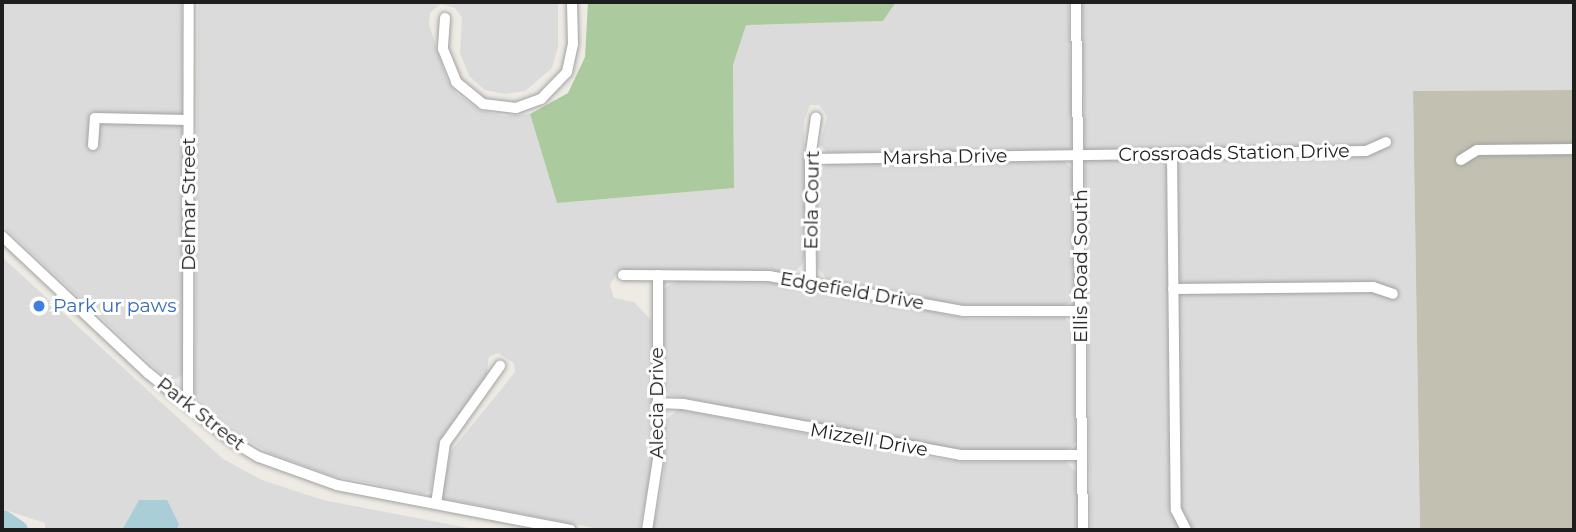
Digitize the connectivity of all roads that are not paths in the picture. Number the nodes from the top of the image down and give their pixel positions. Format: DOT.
graph roads {
  1 [pos="189,2"];
  2 [pos="572,2"];
  3 [pos="1076,2"];
  4 [pos="445,18"];
  5 [pos="816,117"];
  6 [pos="188,120"];
  7 [pos="1386,142"];
  8 [pos="93,145"];
  9 [pos="1574,149"];
  10 [pos="1172,154"];
  11 [pos="1080,155"];
  12 [pos="810,159"];
  13 [pos="1461,160"];
  14 [pos="2,236"];
  15 [pos="623,275"];
  16 [pos="658,275"];
  17 [pos="811,283"];
  18 [pos="1173,289"];
  19 [pos="1392,294"];
  20 [pos="1081,312"];
  21 [pos="500,366"];
  22 [pos="657,403"];
  23 [pos="188,406"];
  24 [pos="1082,455"];
  25 [pos="436,504"];
  26 [pos="571,530"];
  27 [pos="647,530"];
  28 [pos="1083,530"];
  29 [pos="1186,530"];
  1 -- 6 [label="street, Delmar Street"];
  2 -- 4 [label="street"];
  3 -- 11 [label="street, Ellis Road South"];
  5 -- 12 [label="street, Eola Court"];
  6 -- 8 [label="street"];
  6 -- 23 [label="street, Delmar Street"];
  7 -- 10 [label="street, Crossroads Station Drive"];
  9 -- 13 [label="street"];
  10 -- 11 [label="street, Crossroads Station Drive"];
  10 -- 18 [label="street"];
  11 -- 12 [label="street, Marsha Drive"];
  11 -- 20 [label="street, Ellis Road South"];
  12 -- 17 [label="street, Eola Court"];
  14 -- 23 [label="street, Park Street"];
  15 -- 16 [label="street, Edgefield Drive"];
  16 -- 17 [label="street, Edgefield Drive"];
  16 -- 22 [label="street, Alecia Drive"];
  17 -- 20 [label="street, Edgefield Drive"];
  18 -- 19 [label="street"];
  18 -- 29 [label="street"];
  20 -- 24 [label="street, Ellis Road South"];
  21 -- 25 [label="street"];
  22 -- 24 [label="street, Mizzell Drive"];
  22 -- 27 [label="street, Alecia Drive"];
  23 -- 25 [label="street, Park Street"];
  24 -- 28 [label="street, Ellis Road South"];
  25 -- 26 [label="street, Park Street"];
}
